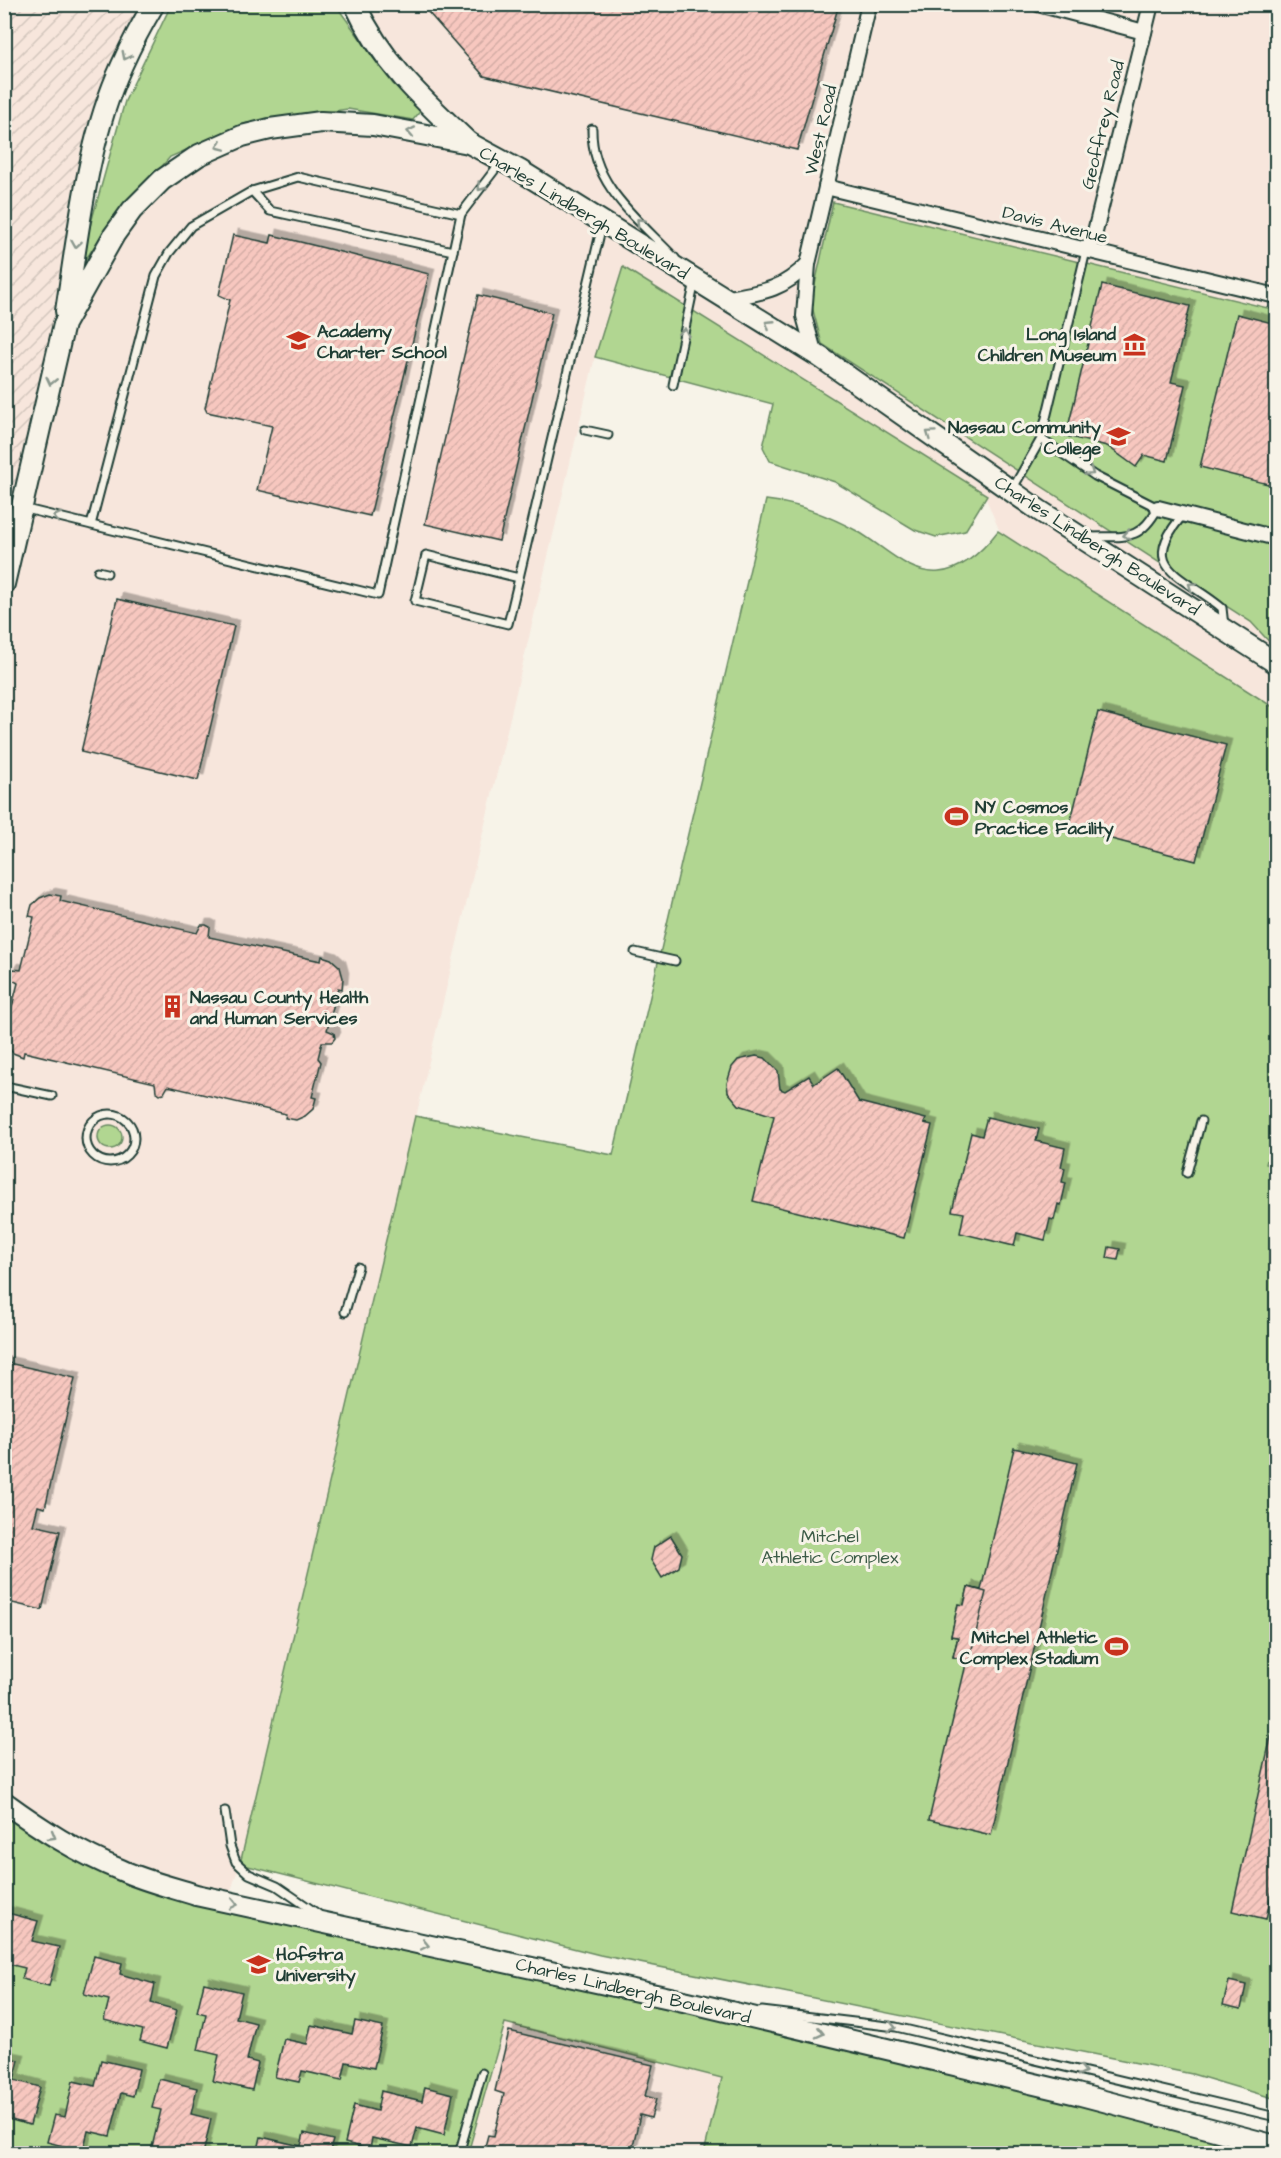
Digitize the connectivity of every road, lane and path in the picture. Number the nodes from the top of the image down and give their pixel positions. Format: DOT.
graph roads {
  1 [pos="154,4"];
  2 [pos="355,4"];
  3 [pos="869,4"];
  4 [pos="1038,4"];
  5 [pos="1151,4"];
  6 [pos="1144,32"];
  7 [pos="592,129"];
  8 [pos="469,143"];
  9 [pos="501,161"];
  10 [pos="826,187"];
  11 [pos="252,191"];
  12 [pos="461,214"];
  13 [pos="602,222"];
  14 [pos="453,251"];
  15 [pos="1086,251"];
  16 [pos="808,264"];
  17 [pos="695,279"];
  18 [pos="1276,296"];
  19 [pos="729,298"];
  20 [pos="64,324"];
  21 [pos="815,355"];
  22 [pos="673,385"];
  23 [pos="585,430"];
  24 [pos="608,435"];
  25 [pos="1041,439"];
  26 [pos="1011,491"];
  27 [pos="22,508"];
  28 [pos="1158,508"];
  29 [pos="1185,513"];
  30 [pos="91,525"];
  31 [pos="1084,538"];
  32 [pos="1276,538"];
  33 [pos="98,571"];
  34 [pos="107,573"];
  35 [pos="519,578"];
  36 [pos="4,584"];
  37 [pos="1225,629"];
  38 [pos="1276,663"];
  39 [pos="635,952"];
  40 [pos="675,961"];
  41 [pos="5,1086"];
  42 [pos="52,1096"];
  43 [pos="1201,1121"];
  44 [pos="87,1147"];
  45 [pos="1187,1173"];
  46 [pos="358,1267"];
  47 [pos="345,1312"];
  48 [pos="4,1802"];
  49 [pos="225,1811"];
  50 [pos="334,1925"];
  51 [pos="688,2002"];
  52 [pos="482,2073"];
  53 [pos="1276,2117"];
  54 [pos="1276,2146"];
  55 [pos="459,2154"];
  1 -- 20 [label="street, one-way"];
  2 -- 8 [label="street"];
  3 -- 10 [label="street, West Road"];
  4 -- 6 [label="street"];
  5 -- 6 [label="street, Geoffrey Road"];
  6 -- 15 [label="street, Geoffrey Road"];
  17 -- 7 [label="lane, one-way"];
  8 -- 9 [label="street, Charles Lindbergh Boulevard"];
  8 -- 20 [label="street, Charles Lindbergh Boulevard, one-way"];
  9 -- 12 [label="lane, one-way"];
  9 -- 13 [label="street, Charles Lindbergh Boulevard"];
  10 -- 15 [label="street, Davis Avenue"];
  10 -- 16 [label="street, West Road"];
  11 -- 12 [label="lane"];
  11 -- 14 [label="lane"];
  11 -- 30 [label="lane"];
  12 -- 14 [label="lane"];
  13 -- 17 [label="street, Charles Lindbergh Boulevard"];
  13 -- 35 [label="lane"];
  14 -- 30 [label="lane"];
  15 -- 18 [label="street, Davis Avenue"];
  15 -- 25 [label="lane"];
  16 -- 19 [label="street"];
  16 -- 21 [label="street, West Road"];
  17 -- 19 [label="street, Charles Lindbergh Boulevard"];
  22 -- 17 [label="lane, one-way"];
  21 -- 19 [label="street, Charles Lindbergh Boulevard, one-way"];
  20 -- 27 [label="street, Charles Lindbergh Boulevard, one-way"];
  26 -- 21 [label="street, Charles Lindbergh Boulevard, one-way"];
  23 -- 24 [label="lane"];
  25 -- 26 [label="lane"];
  25 -- 28 [label="lane, one-way"];
  26 -- 31 [label="street, Charles Lindbergh Boulevard"];
  30 -- 27 [label="lane, one-way"];
  27 -- 36 [label="street, Charles Lindbergh Boulevard"];
  28 -- 29 [label="street"];
  28 -- 31 [label="lane, one-way"];
  29 -- 32 [label="street"];
  37 -- 29 [label="lane, one-way"];
  31 -- 37 [label="street, Charles Lindbergh Boulevard"];
  33 -- 34 [label="lane"];
  35 -- 35 [label="lane"];
  37 -- 38 [label="street, Charles Lindbergh Boulevard"];
  39 -- 40 [label="lane"];
  41 -- 42 [label="lane"];
  43 -- 45 [label="lane"];
  44 -- 44 [label="lane"];
  46 -- 47 [label="lane"];
  48 -- 50 [label="street, Charles Lindbergh Boulevard, one-way"];
  49 -- 50 [label="lane"];
  50 -- 51 [label="street, Charles Lindbergh Boulevard, one-way"];
  51 -- 53 [label="lane, one-way"];
  51 -- 54 [label="street, Charles Lindbergh Boulevard, one-way"];
  52 -- 55 [label="lane"];
}
